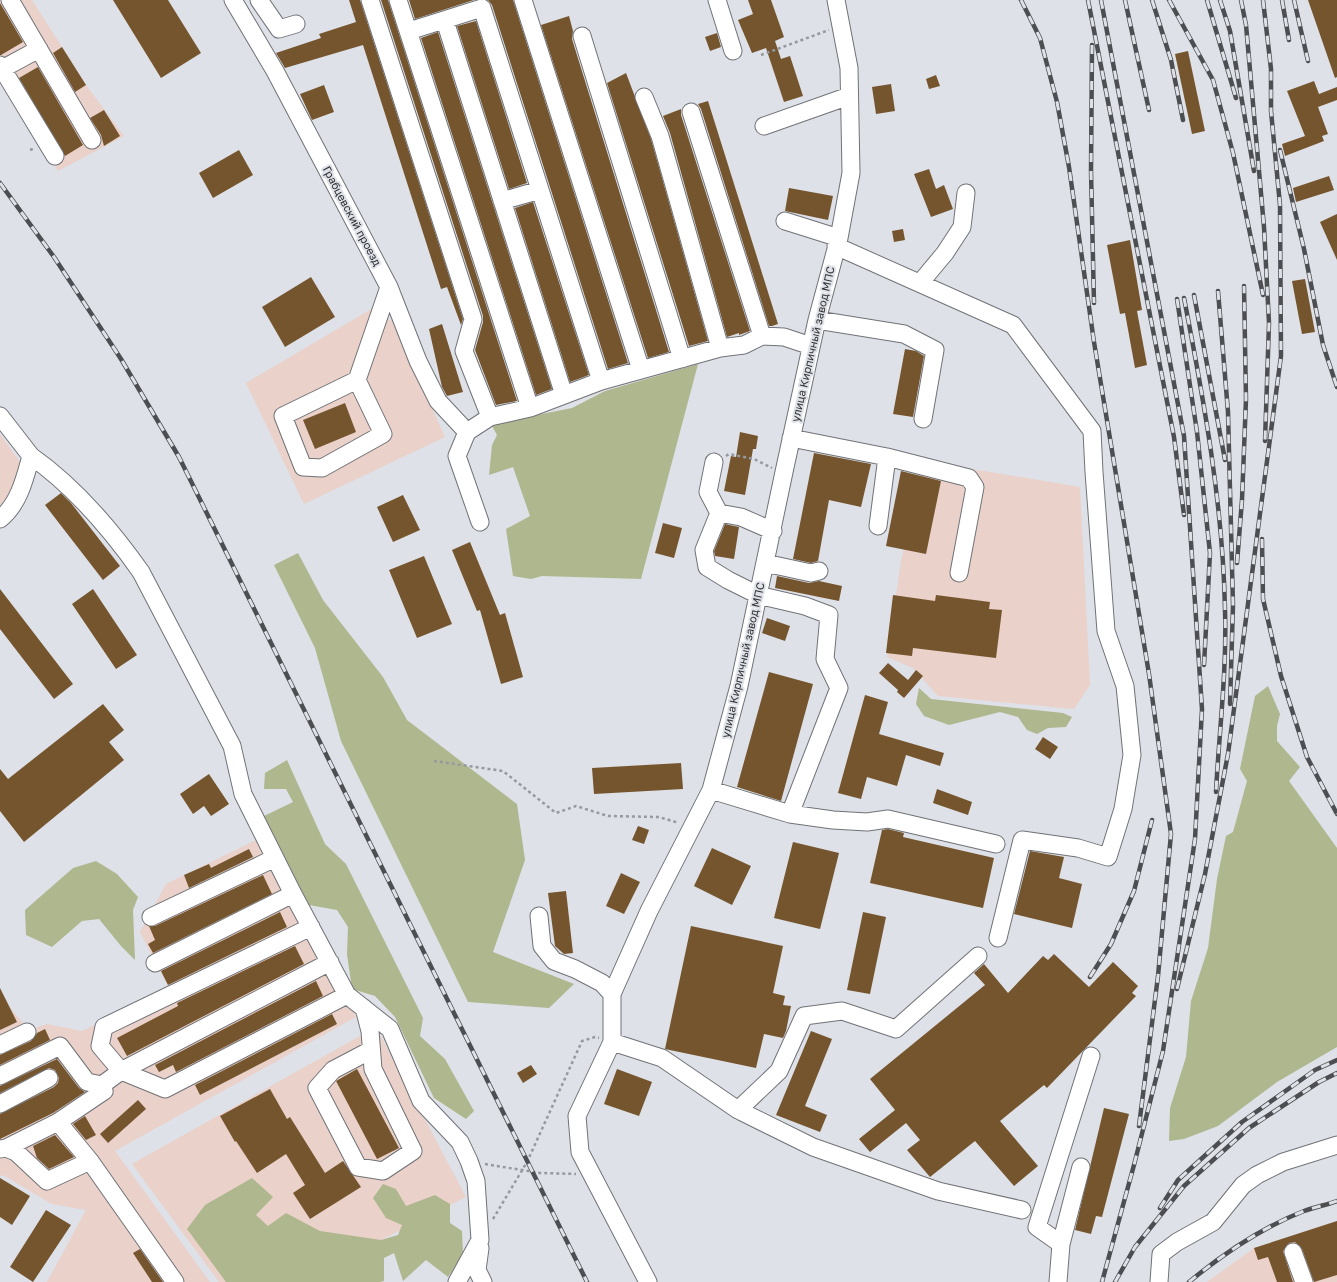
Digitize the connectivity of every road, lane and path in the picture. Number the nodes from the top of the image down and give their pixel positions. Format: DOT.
graph roads {
  1 [pos="10,0"];
  2 [pos="232,0"];
  3 [pos="259,0"];
  4 [pos="523,0"];
  5 [pos="717,0"];
  6 [pos="836,0"];
  7 [pos="399,1"];
  8 [pos="371,5"];
  9 [pos="445,21"];
  10 [pos="296,24"];
  11 [pos="840,26"];
  12 [pos="409,31"];
  13 [pos="582,36"];
  14 [pos="39,49"];
  15 [pos="733,51"];
  16 [pos="761,55"];
  17 [pos="1,67"];
  18 [pos="849,96"];
  19 [pos="644,97"];
  20 [pos="691,112"];
  21 [pos="764,126"];
  22 [pos="92,140"];
  23 [pos="55,156"];
  24 [pos="540,190"];
  25 [pos="966,193"];
  26 [pos="502,201"];
  27 [pos="785,221"];
  28 [pos="837,242"];
  29 [pos="920,282"];
  30 [pos="389,287"];
  31 [pos="817,320"];
  32 [pos="762,336"];
  33 [pos="812,346"];
  34 [pos="720,348"];
  35 [pos="682,359"];
  36 [pos="641,370"];
  37 [pos="357,380"];
  38 [pos="602,381"];
  39 [pos="564,396"];
  40 [pos="530,408"];
  41 [pos="0,416"];
  42 [pos="490,418"];
  43 [pos="923,419"];
  44 [pos="467,432"];
  45 [pos="791,438"];
  46 [pos="31,456"];
  47 [pos="887,458"];
  48 [pos="714,462"];
  49 [pos="784,472"];
  50 [pos="719,513"];
  51 [pos="0,519"];
  52 [pos="480,522"];
  53 [pos="878,526"];
  54 [pos="773,530"];
  55 [pos="765,563"];
  56 [pos="819,571"];
  57 [pos="959,573"];
  58 [pos="758,595"];
  59 [pos="434,761"];
  60 [pos="711,790"];
  61 [pos="790,814"];
  62 [pos="692,827"];
  63 [pos="996,844"];
  64 [pos="275,858"];
  65 [pos="293,894"];
  66 [pos="539,916"];
  67 [pos="151,917"];
  68 [pos="310,927"];
  69 [pos="998,938"];
  70 [pos="978,956"];
  71 [pos="330,962"];
  72 [pos="155,963"];
  73 [pos="612,994"];
  74 [pos="347,995"];
  75 [pos="364,1008"];
  76 [pos="26,1032"];
  77 [pos="612,1042"];
  78 [pos="0,1045"];
  79 [pos="371,1050"];
  80 [pos="1091,1056"];
  81 [pos="121,1071"];
  82 [pos="0,1076"];
  83 [pos="49,1078"];
  84 [pos="102,1085"];
  85 [pos="0,1104"];
  86 [pos="738,1110"];
  87 [pos="58,1122"];
  88 [pos="1337,1145"];
  89 [pos="3,1148"];
  90 [pos="90,1161"];
  91 [pos="469,1161"];
  92 [pos="1081,1166"];
  93 [pos="522,1170"];
  94 [pos="591,1174"];
  95 [pos="1022,1210"];
  96 [pos="492,1221"];
  97 [pos="480,1240"];
  98 [pos="1061,1244"];
  99 [pos="1293,1252"];
  100 [pos="175,1282"];
  101 [pos="457,1282"];
  102 [pos="483,1282"];
  103 [pos="648,1282"];
  104 [pos="1058,1282"];
  105 [pos="1159,1282"];
  106 [pos="1304,1282"];
  1 -- 14 [label="street"];
  2 -- 30 [label="street, Грабцевский проезд"];
  3 -- 10 [label="street"];
  4 -- 36 [label="street"];
  5 -- 15 [label="street"];
  6 -- 11 [label="street, улица Кирпичный завод МПС"];
  7 -- 8 [label="street"];
  7 -- 12 [label="street"];
  8 -- 42 [label="street"];
  9 -- 12 [label="street"];
  9 -- 24 [label="street"];
  9 -- 26 [label="street"];
  11 -- 16 [label="path"];
  11 -- 18 [label="street, улица Кирпичный завод МПС"];
  12 -- 40 [label="street"];
  13 -- 35 [label="street"];
  14 -- 17 [label="street"];
  14 -- 22 [label="street"];
  17 -- 23 [label="street"];
  18 -- 21 [label="street"];
  18 -- 28 [label="street, улица Кирпичный завод МПС"];
  19 -- 34 [label="street"];
  20 -- 32 [label="street"];
  24 -- 26 [label="street"];
  24 -- 38 [label="street"];
  25 -- 29 [label="street"];
  26 -- 39 [label="street"];
  27 -- 28 [label="street"];
  28 -- 29 [label="street"];
  28 -- 31 [label="street, улица Кирпичный завод МПС"];
  29 -- 69 [label="street"];
  30 -- 37 [label="street"];
  30 -- 44 [label="street, Грабцевский проезд"];
  31 -- 33 [label="street, улица Кирпичный завод МПС"];
  31 -- 43 [label="street"];
  32 -- 33 [label="street"];
  32 -- 34 [label="street"];
  33 -- 45 [label="street, улица Кирпичный завод МПС"];
  34 -- 35 [label="street"];
  35 -- 36 [label="street"];
  36 -- 38 [label="street"];
  37 -- 37 [label="street"];
  38 -- 39 [label="street"];
  39 -- 40 [label="street"];
  40 -- 42 [label="street"];
  41 -- 46 [label="street"];
  42 -- 44 [label="street"];
  44 -- 52 [label="street"];
  45 -- 47 [label="street"];
  45 -- 49 [label="street, улица Кирпичный завод МПС"];
  46 -- 51 [label="street"];
  46 -- 64 [label="street"];
  47 -- 53 [label="street"];
  47 -- 57 [label="street"];
  48 -- 49 [label="path"];
  48 -- 50 [label="street"];
  49 -- 54 [label="street, улица Кирпичный завод МПС"];
  50 -- 54 [label="street"];
  50 -- 58 [label="street"];
  54 -- 55 [label="street, улица Кирпичный завод МПС"];
  55 -- 56 [label="street"];
  55 -- 58 [label="street, улица Кирпичный завод МПС"];
  58 -- 60 [label="street, улица Кирпичный завод МПС"];
  58 -- 61 [label="street"];
  59 -- 62 [label="path"];
  60 -- 61 [label="street"];
  60 -- 62 [label="street, улица Кирпичный завод МПС"];
  61 -- 63 [label="street"];
  62 -- 73 [label="street, улица Кирпичный завод МПС"];
  64 -- 65 [label="street"];
  64 -- 67 [label="street"];
  65 -- 68 [label="street"];
  65 -- 72 [label="street"];
  66 -- 73 [label="street"];
  68 -- 71 [label="street"];
  68 -- 81 [label="street"];
  70 -- 86 [label="street"];
  71 -- 74 [label="street"];
  71 -- 81 [label="street"];
  73 -- 77 [label="street, улица Кирпичный завод МПС"];
  74 -- 75 [label="street"];
  74 -- 81 [label="street"];
  75 -- 79 [label="street"];
  75 -- 91 [label="street"];
  76 -- 78 [label="street"];
  77 -- 86 [label="street"];
  77 -- 93 [label="path"];
  77 -- 94 [label="street, улица Кирпичный завод МПС"];
  79 -- 79 [label="street"];
  80 -- 98 [label="street"];
  81 -- 84 [label="street"];
  82 -- 84 [label="street"];
  83 -- 85 [label="street"];
  84 -- 87 [label="street"];
  86 -- 95 [label="street"];
  87 -- 89 [label="street"];
  87 -- 90 [label="street"];
  88 -- 105 [label="street"];
  89 -- 90 [label="street"];
  90 -- 100 [label="street"];
  91 -- 93 [label="path"];
  91 -- 97 [label="street"];
  92 -- 98 [label="street"];
  93 -- 94 [label="path"];
  93 -- 96 [label="path"];
  94 -- 103 [label="street, улица Кирпичный завод МПС"];
  97 -- 101 [label="street"];
  97 -- 102 [label="street"];
  98 -- 104 [label="street"];
  99 -- 106 [label="street"];
}
